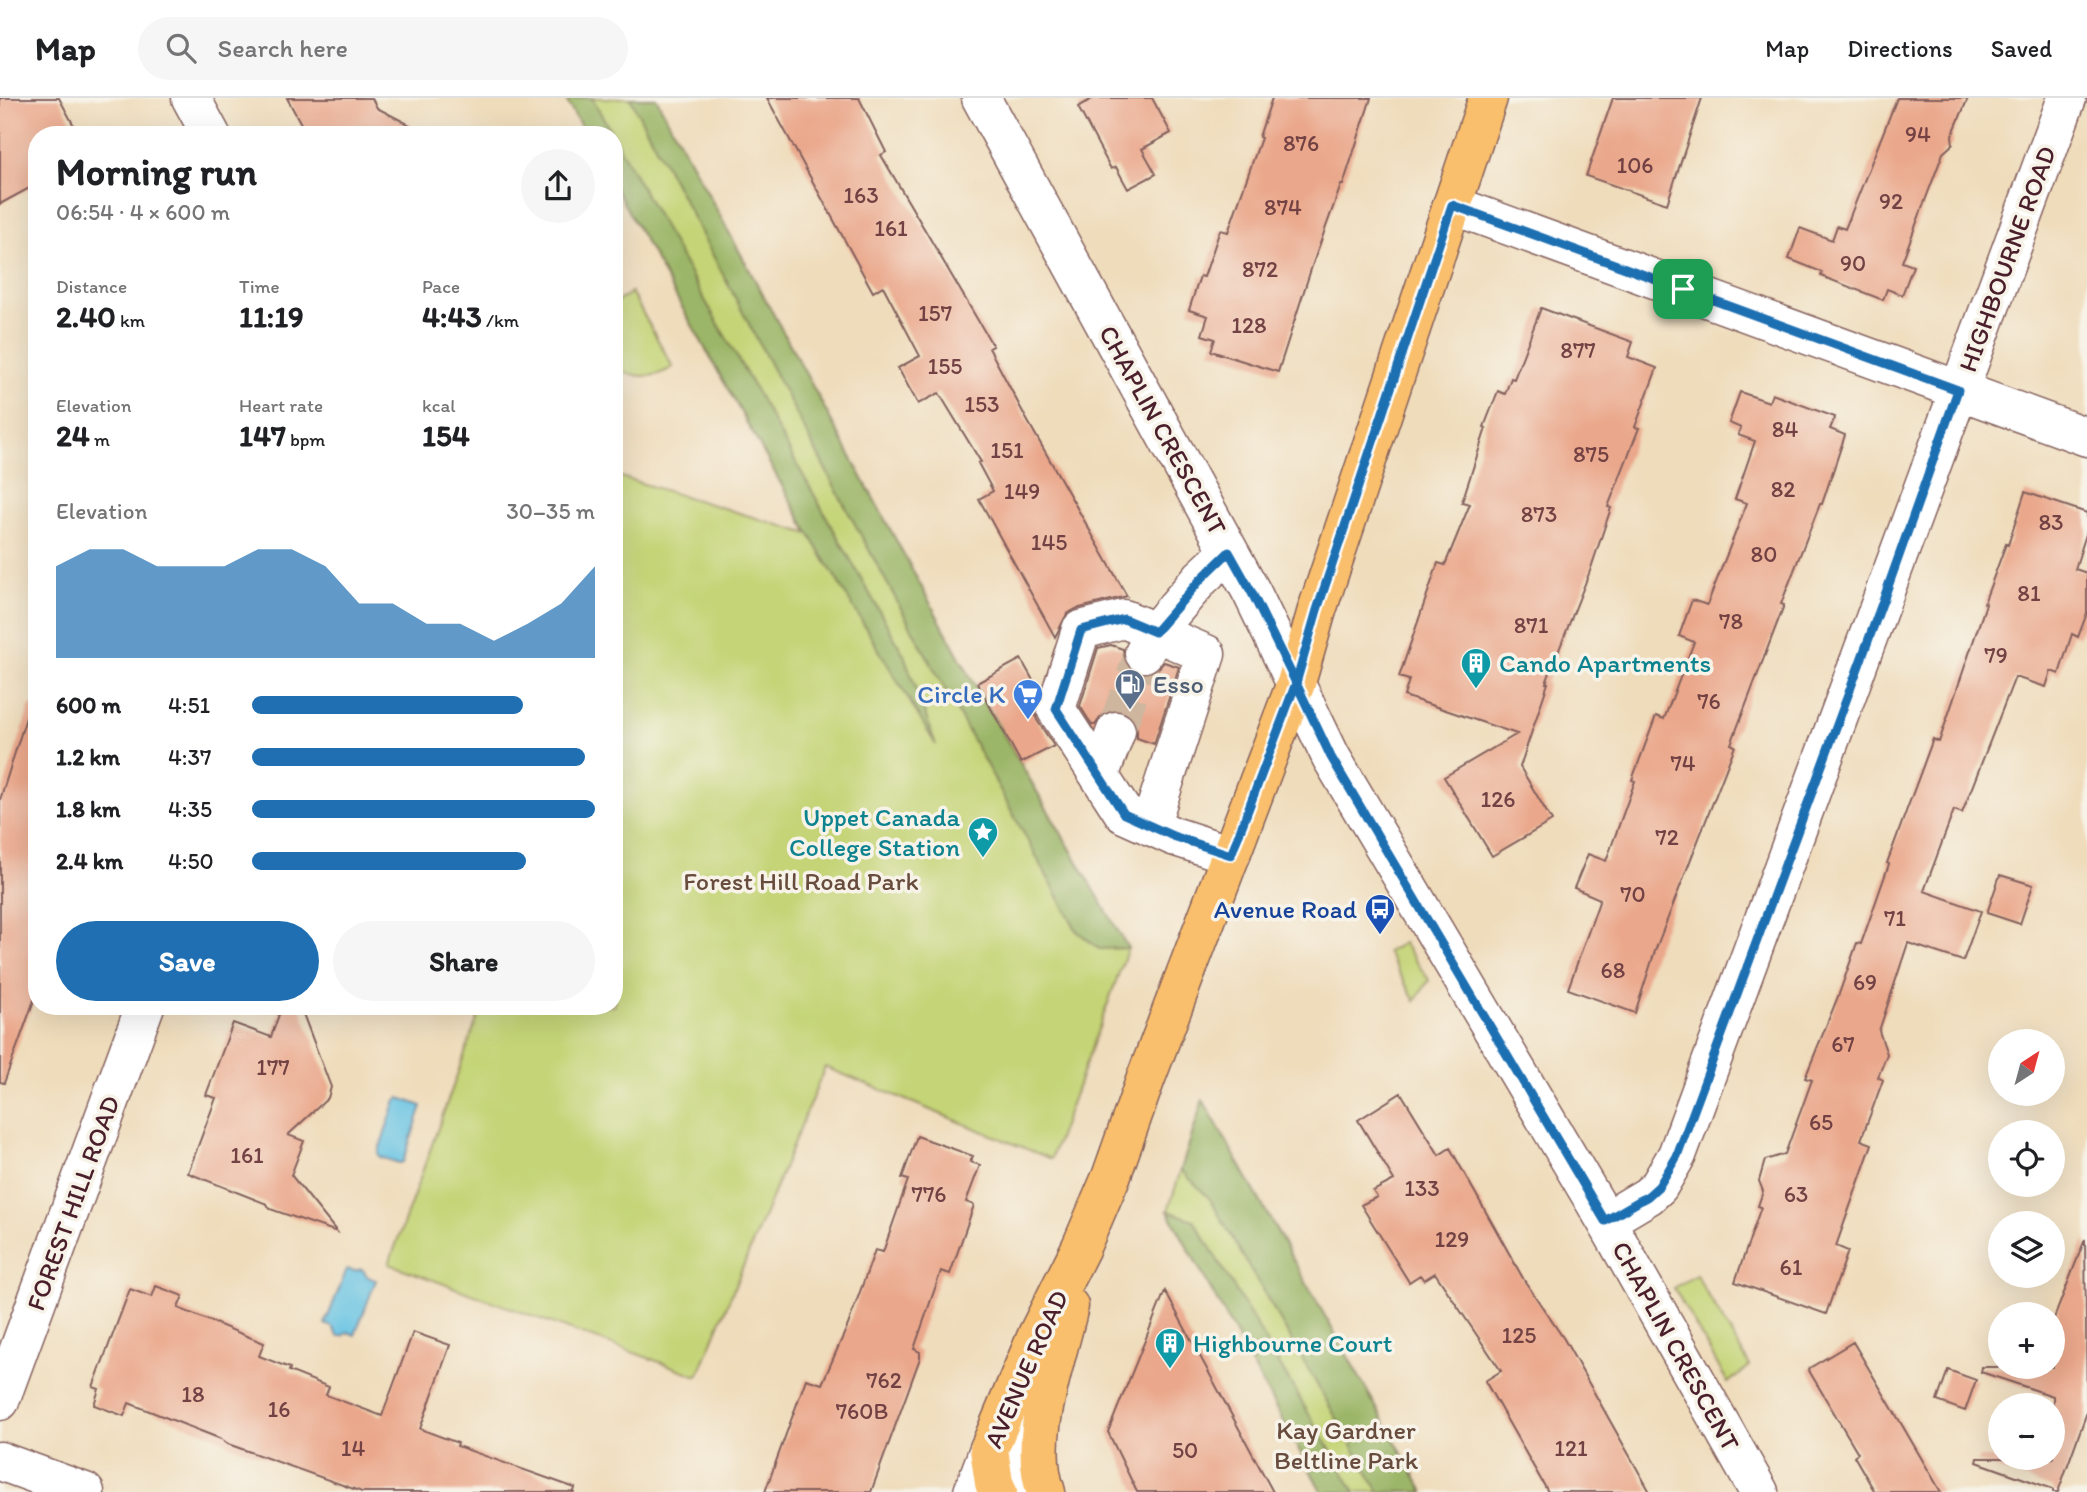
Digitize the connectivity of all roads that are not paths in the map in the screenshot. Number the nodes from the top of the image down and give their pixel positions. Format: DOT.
graph roads {
  1 [pos="191,98"];
  2 [pos="981,98"];
  3 [pos="1488,98"];
  4 [pos="2067,98"];
  5 [pos="206,126"];
  6 [pos="1452,205"];
  7 [pos="1958,390"];
  8 [pos="2087,438"];
  9 [pos="1229,552"];
  10 [pos="1149,644"];
  11 [pos="1296,683"];
  12 [pos="1116,731"];
  13 [pos="1100,774"];
  14 [pos="1150,826"];
  15 [pos="1231,855"];
  16 [pos="142,1015"];
  17 [pos="1605,1221"];
  18 [pos="1081,1247"];
  19 [pos="1048,1394"];
  20 [pos="0,1401"];
  21 [pos="989,1449"];
  22 [pos="0,1461"];
  23 [pos="85,1492"];
  24 [pos="973,1492"];
  25 [pos="999,1492"];
  26 [pos="1010,1492"];
  27 [pos="1046,1492"];
  28 [pos="1759,1492"];
  1 -- 5 [label="street"];
  2 -- 9 [label="street, CHAPLIN CRESCENT"];
  3 -- 6 [label="main road, AVENUE ROAD"];
  4 -- 7 [label="street, HIGHBOURNE ROAD"];
  6 -- 7 [label="street"];
  6 -- 11 [label="main road, AVENUE ROAD"];
  7 -- 8 [label="street"];
  7 -- 17 [label="street, HIGHBOURNE ROAD"];
  9 -- 10 [label="street"];
  9 -- 11 [label="street, CHAPLIN CRESCENT"];
  10 -- 13 [label="street"];
  10 -- 14 [label="street"];
  11 -- 15 [label="main road, AVENUE ROAD"];
  11 -- 17 [label="street, CHAPLIN CRESCENT"];
  12 -- 13 [label="street"];
  13 -- 14 [label="street"];
  14 -- 15 [label="street"];
  15 -- 18 [label="main road, AVENUE ROAD"];
  16 -- 20 [label="street, FOREST HILL ROAD"];
  17 -- 28 [label="street, CHAPLIN CRESCENT"];
  18 -- 19 [label="main road, AVENUE ROAD"];
  18 -- 21 [label="main road, AVENUE ROAD"];
  19 -- 26 [label="street, AVENUE ROAD"];
  19 -- 27 [label="main road"];
  21 -- 24 [label="street, AVENUE ROAD"];
  21 -- 25 [label="main road"];
  22 -- 23 [label="street"];
}
